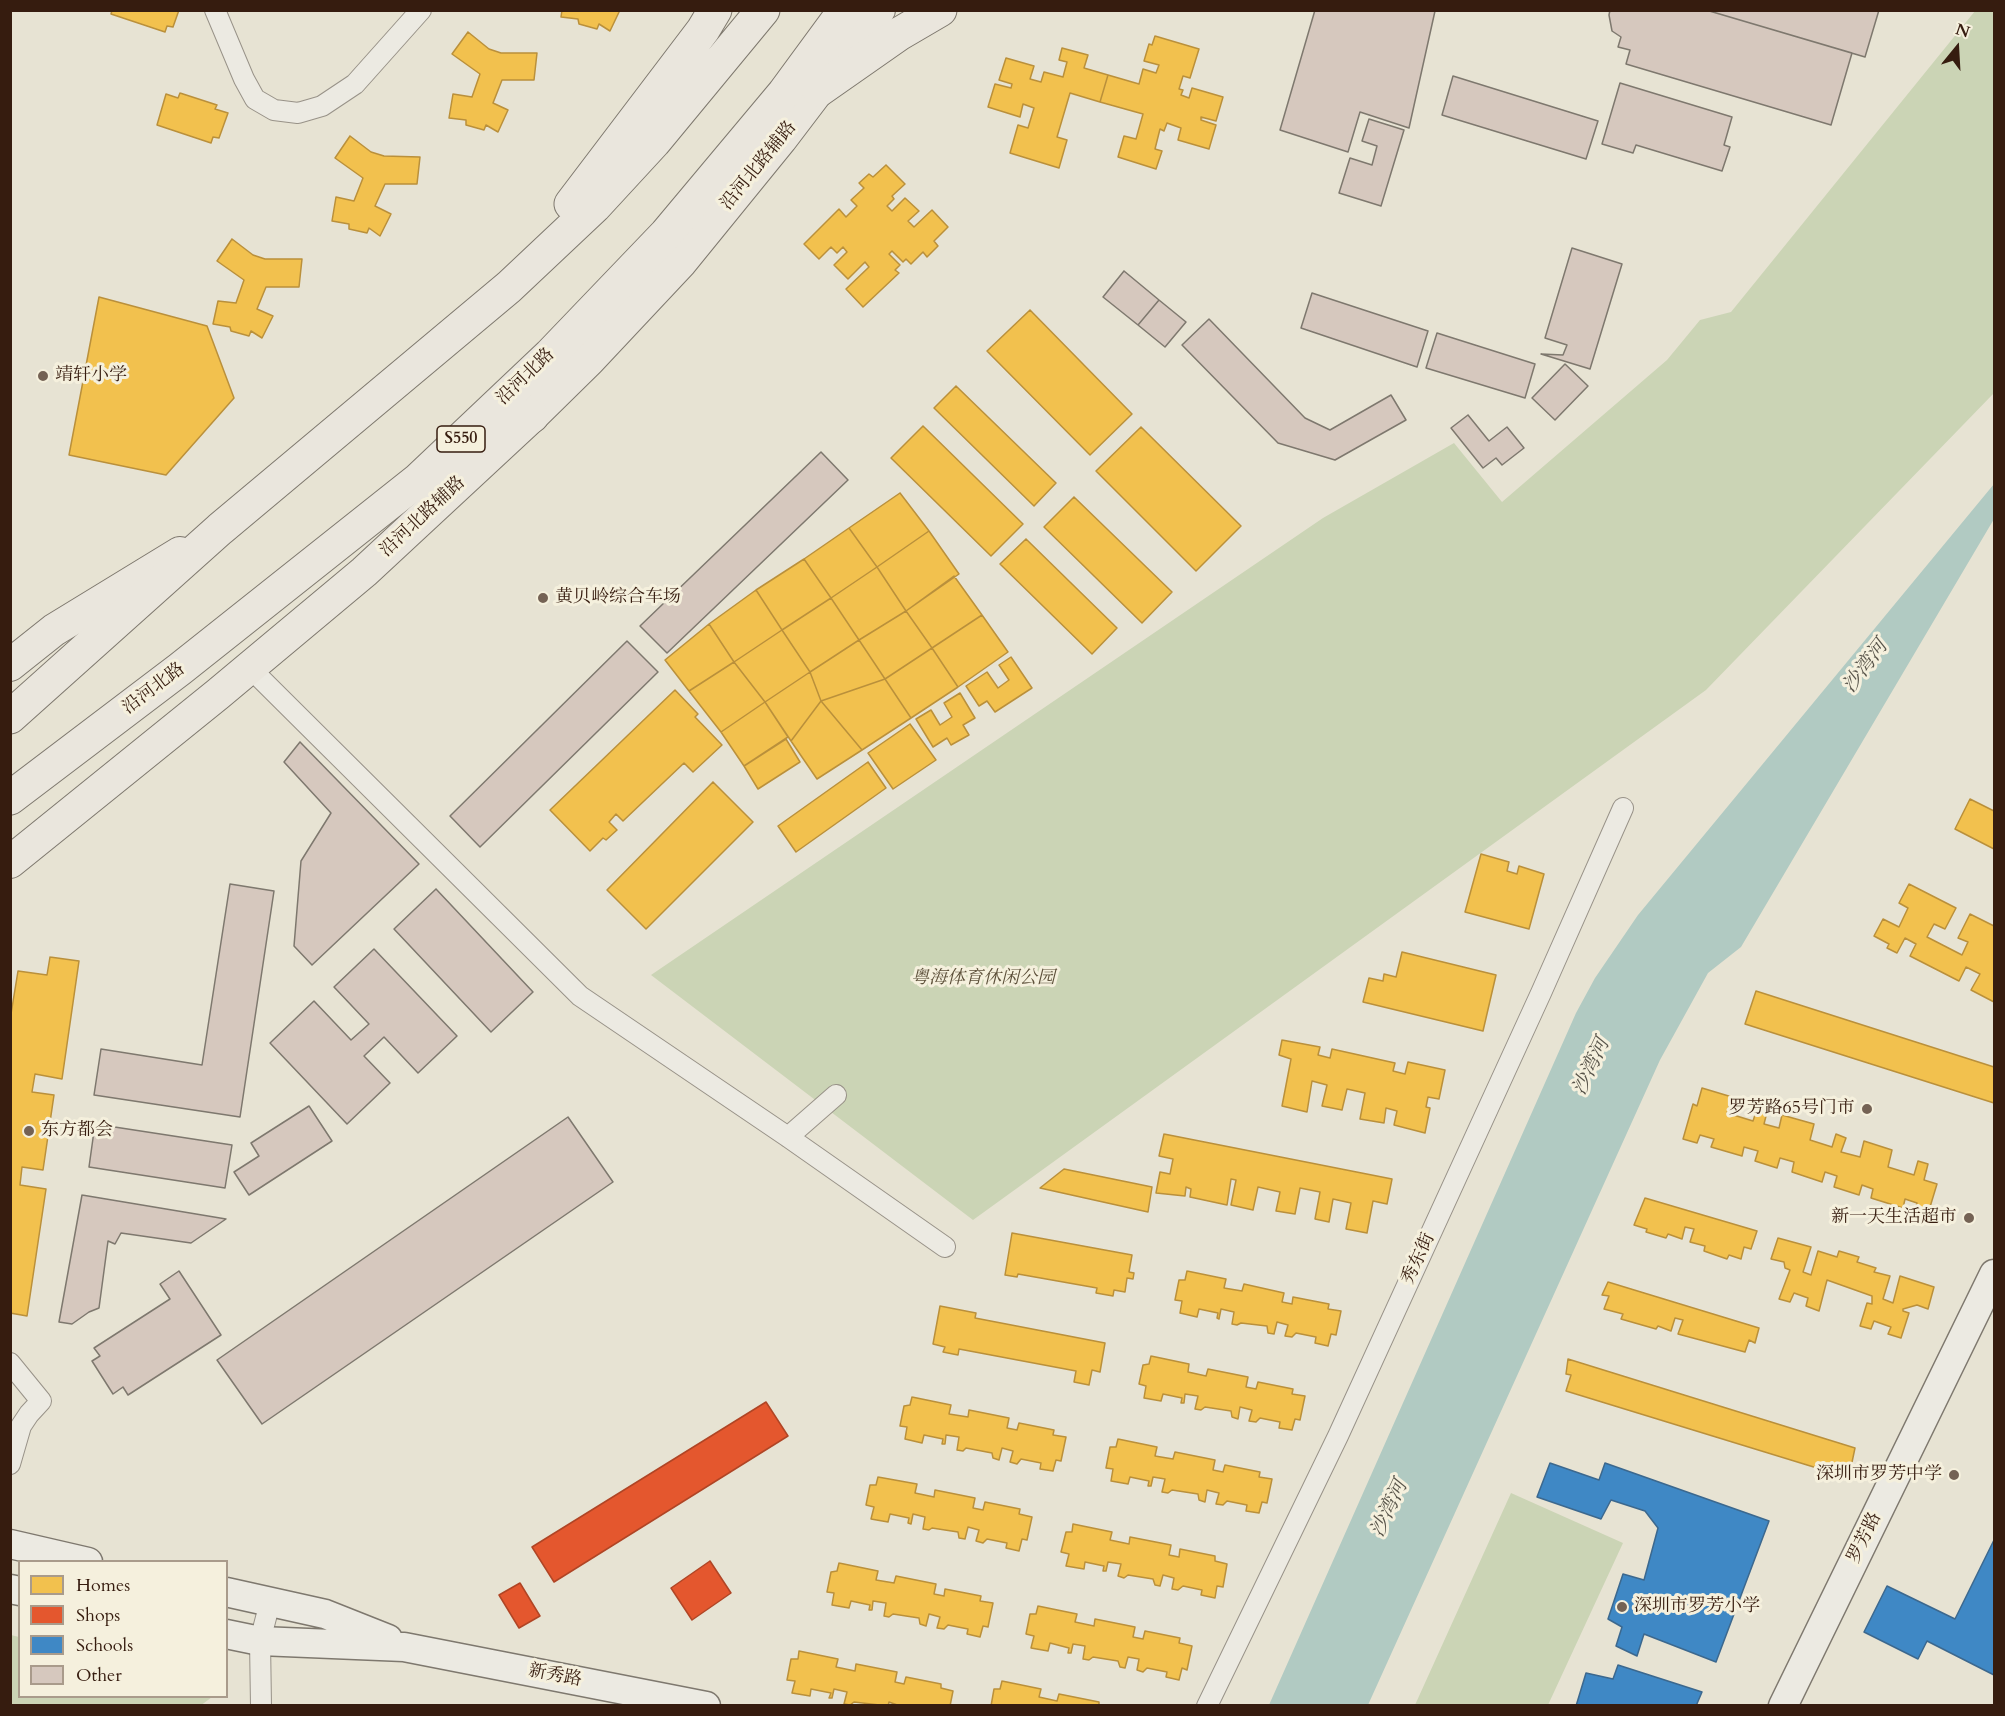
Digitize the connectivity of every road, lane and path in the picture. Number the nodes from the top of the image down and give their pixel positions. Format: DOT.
graph roads {
  1 [pos="215,10"];
  2 [pos="421,10"];
  3 [pos="763,10"];
  4 [pos="844,10"];
  5 [pos="879,10"];
  6 [pos="940,10"];
  7 [pos="709,17"];
  8 [pos="819,90"];
  9 [pos="509,287"];
  10 [pos="532,416"];
  11 [pos="366,521"];
  12 [pos="220,529"];
  13 [pos="10,664"];
  14 [pos="250,668"];
  15 [pos="10,717"];
  16 [pos="10,798"];
  17 [pos="1623,808"];
  18 [pos="10,862"];
  19 [pos="836,1095"];
  20 [pos="788,1137"];
  21 [pos="945,1247"];
  22 [pos="1995,1274"];
  23 [pos="10,1363"];
  24 [pos="12,1452"];
  25 [pos="10,1544"];
  26 [pos="79,1560"];
  27 [pos="228,1592"];
  28 [pos="270,1602"];
  29 [pos="228,1634"];
  30 [pos="261,1641"];
  31 [pos="404,1647"];
  32 [pos="261,1706"];
  33 [pos="706,1706"];
  34 [pos="1207,1706"];
  35 [pos="1783,1706"];
  1 -- 2 [label="street"];
  3 -- 9 [label="highway"];
  4 -- 11 [label="highway, 沿河北路 / S550"];
  5 -- 8 [label="main road, 沿河北路辅路"];
  6 -- 8 [label="highway"];
  7 -- 9 [label="highway"];
  8 -- 10 [label="main road, 沿河北路辅路"];
  9 -- 12 [label="highway"];
  10 -- 11 [label="highway"];
  10 -- 14 [label="main road, 沿河北路辅路"];
  11 -- 16 [label="highway, 沿河北路 / S550"];
  12 -- 13 [label="main road"];
  12 -- 15 [label="highway"];
  14 -- 18 [label="main road, 沿河北路辅路"];
  14 -- 20 [label="street"];
  17 -- 34 [label="street, 秀东街"];
  19 -- 20 [label="street"];
  20 -- 21 [label="street"];
  22 -- 35 [label="main road, 罗芳路"];
  23 -- 24 [label="street"];
  25 -- 26 [label="main road"];
  27 -- 28 [label="main road, 新秀路"];
  28 -- 30 [label="street"];
  28 -- 31 [label="main road, 新秀路"];
  29 -- 30 [label="main road, 新秀路"];
  30 -- 31 [label="main road, 新秀路"];
  30 -- 32 [label="street"];
  31 -- 33 [label="main road, 新秀路"];
}
